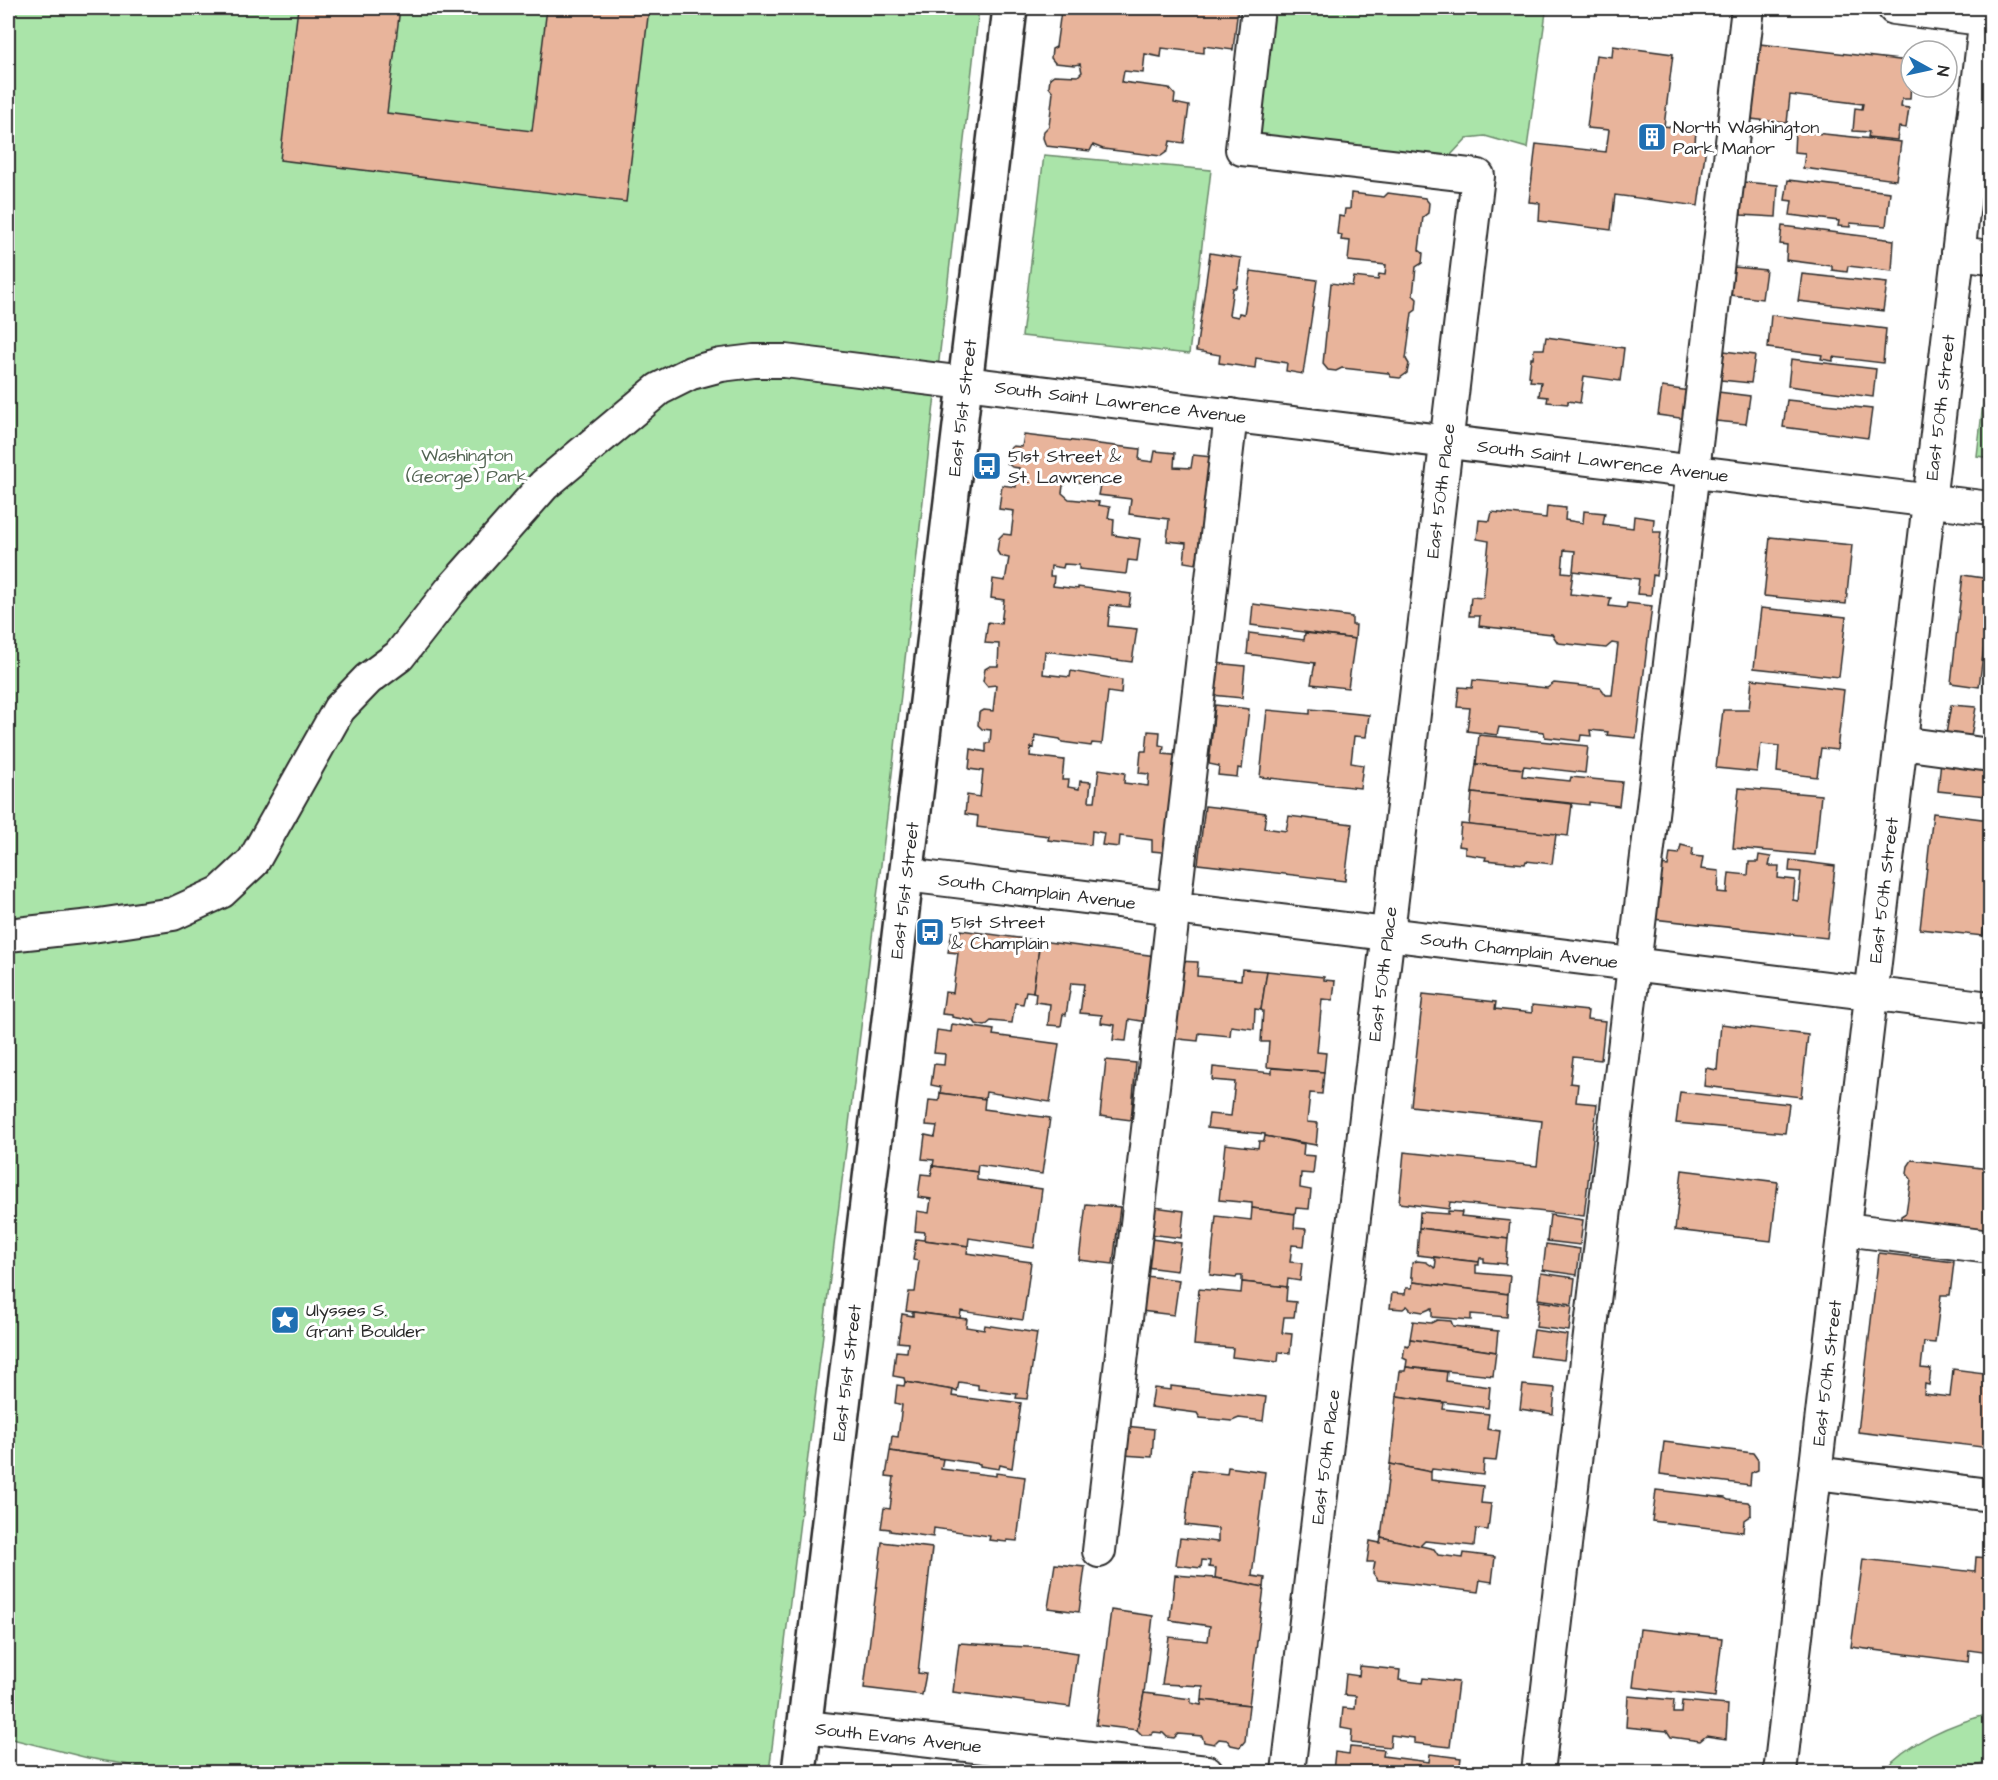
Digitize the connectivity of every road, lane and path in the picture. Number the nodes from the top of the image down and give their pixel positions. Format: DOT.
graph roads {
  1 [pos="1010,8"];
  2 [pos="1258,8"];
  3 [pos="1748,8"];
  4 [pos="1894,8"];
  5 [pos="1988,15"];
  6 [pos="1958,253"];
  7 [pos="1990,257"];
  8 [pos="965,382"];
  9 [pos="1231,415"];
  10 [pos="1446,441"];
  11 [pos="1693,471"];
  12 [pos="1929,500"];
  13 [pos="1990,508"];
  14 [pos="1901,743"];
  15 [pos="1990,754"];
  16 [pos="906,875"];
  17 [pos="1174,908"];
  18 [pos="1388,934"];
  19 [pos="8,935"];
  20 [pos="1634,965"];
  21 [pos="1872,994"];
  22 [pos="1990,1008"];
  23 [pos="1844,1229"];
  24 [pos="1990,1247"];
  25 [pos="1816,1473"];
  26 [pos="1990,1495"];
  27 [pos="1099,1551"];
  28 [pos="805,1727"];
  29 [pos="799,1773"];
  30 [pos="1207,1773"];
  31 [pos="1288,1773"];
  32 [pos="1538,1773"];
  33 [pos="1780,1773"];
  1 -- 8 [label="main road, East 51st Street"];
  2 -- 10 [label="street, East 50th Place"];
  3 -- 11 [label="street"];
  4 -- 5 [label="street"];
  5 -- 6 [label="street, East 50th Street"];
  6 -- 7 [label="street"];
  6 -- 12 [label="street, East 50th Street"];
  8 -- 9 [label="street, South Saint Lawrence Avenue"];
  8 -- 16 [label="main road, East 51st Street"];
  8 -- 19 [label="street, South Saint Lawrence Avenue"];
  9 -- 10 [label="street, South Saint Lawrence Avenue"];
  9 -- 17 [label="street"];
  10 -- 11 [label="street, South Saint Lawrence Avenue"];
  10 -- 18 [label="street, East 50th Place"];
  11 -- 12 [label="street, South Saint Lawrence Avenue"];
  11 -- 20 [label="street"];
  12 -- 13 [label="street, South Saint Lawrence Avenue"];
  12 -- 14 [label="street, East 50th Street"];
  14 -- 15 [label="street"];
  14 -- 21 [label="street, East 50th Street"];
  16 -- 17 [label="street, South Champlain Avenue"];
  16 -- 28 [label="main road, East 51st Street"];
  17 -- 18 [label="street, South Champlain Avenue"];
  17 -- 27 [label="street"];
  18 -- 20 [label="street, South Champlain Avenue"];
  18 -- 31 [label="street, East 50th Place"];
  20 -- 21 [label="street, South Champlain Avenue"];
  20 -- 32 [label="street"];
  21 -- 22 [label="street, South Champlain Avenue"];
  21 -- 23 [label="street, East 50th Street"];
  23 -- 24 [label="street"];
  23 -- 25 [label="street, East 50th Street"];
  25 -- 26 [label="street"];
  25 -- 33 [label="street, East 50th Street"];
  28 -- 29 [label="main road, East 51st Street"];
  28 -- 30 [label="street, South Evans Avenue"];
}
